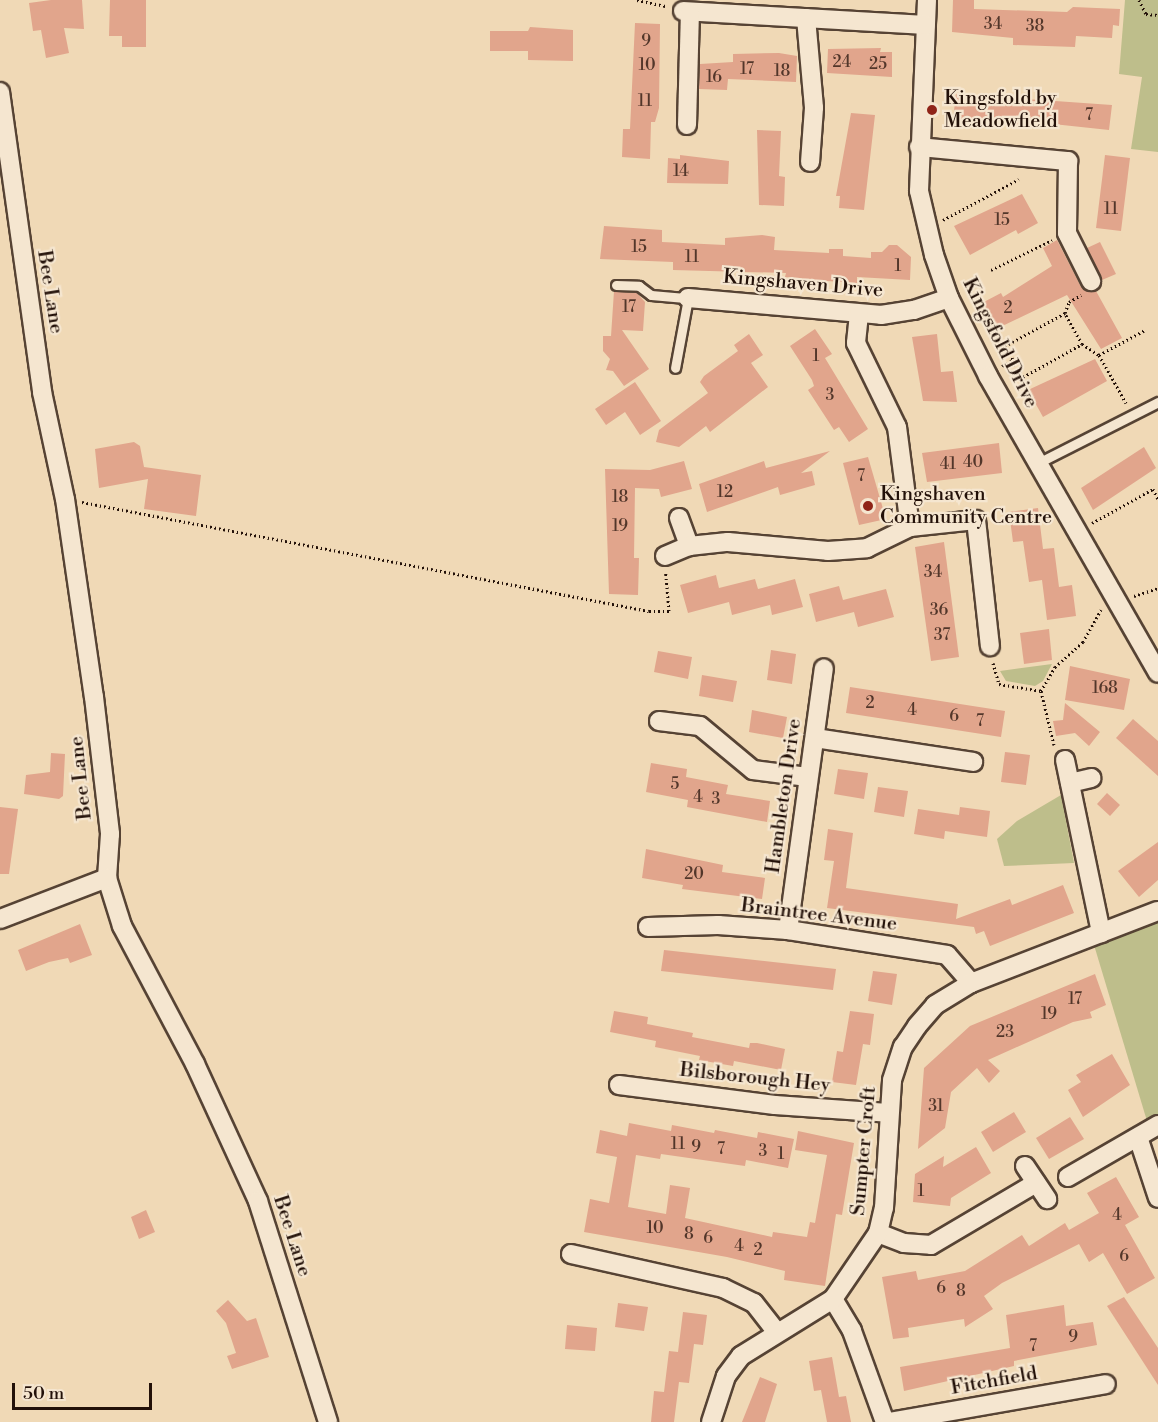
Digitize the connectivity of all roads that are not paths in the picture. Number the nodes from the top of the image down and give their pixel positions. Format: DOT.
graph roads {
  1 [pos="927,0"];
  2 [pos="806,18"];
  3 [pos="926,25"];
  4 [pos="0,92"];
  5 [pos="687,125"];
  6 [pos="919,147"];
  7 [pos="810,162"];
  8 [pos="1091,281"];
  9 [pos="616,285"];
  10 [pos="688,298"];
  11 [pos="949,298"];
  12 [pos="859,314"];
  13 [pos="675,368"];
  14 [pos="1158,402"];
  15 [pos="1038,463"];
  16 [pos="679,518"];
  17 [pos="909,527"];
  18 [pos="689,546"];
  19 [pos="665,556"];
  20 [pos="990,646"];
  21 [pos="824,668"];
  22 [pos="1158,673"];
  23 [pos="659,721"];
  24 [pos="814,738"];
  25 [pos="1065,760"];
  26 [pos="973,762"];
  27 [pos="808,777"];
  28 [pos="1091,778"];
  29 [pos="1070,783"];
  30 [pos="107,878"];
  31 [pos="1158,911"];
  32 [pos="0,920"];
  33 [pos="648,927"];
  34 [pos="788,930"];
  35 [pos="1101,933"];
  36 [pos="971,983"];
  37 [pos="619,1085"];
  38 [pos="888,1113"];
  39 [pos="1158,1125"];
  40 [pos="1138,1137"];
  41 [pos="1025,1166"];
  42 [pos="1068,1177"];
  43 [pos="1036,1183"];
  44 [pos="1158,1198"];
  45 [pos="1047,1199"];
  46 [pos="878,1233"];
  47 [pos="571,1254"];
  48 [pos="833,1299"];
  49 [pos="777,1331"];
  50 [pos="1106,1384"];
  51 [pos="328,1422"];
  52 [pos="711,1422"];
  53 [pos="887,1422"];
  1 -- 3 [label="street, Kingsfold Drive"];
  2 -- 3 [label="street"];
  2 -- 5 [label="street"];
  2 -- 7 [label="street"];
  3 -- 6 [label="street, Kingsfold Drive"];
  4 -- 30 [label="street, Bee Lane"];
  6 -- 8 [label="street"];
  6 -- 11 [label="street, Kingsfold Drive"];
  9 -- 10 [label="lane"];
  10 -- 12 [label="street, Kingshaven Drive"];
  10 -- 13 [label="lane"];
  11 -- 12 [label="street, Kingshaven Drive"];
  11 -- 15 [label="street, Kingsfold Drive"];
  12 -- 17 [label="street"];
  14 -- 15 [label="lane"];
  15 -- 22 [label="street, Kingsfold Drive"];
  16 -- 18 [label="street"];
  17 -- 18 [label="street"];
  17 -- 20 [label="street"];
  18 -- 19 [label="street"];
  21 -- 24 [label="street, Hambleton Drive"];
  23 -- 27 [label="street"];
  24 -- 26 [label="street"];
  24 -- 27 [label="street, Hambleton Drive"];
  25 -- 29 [label="street"];
  27 -- 34 [label="street, Hambleton Drive"];
  28 -- 29 [label="street"];
  29 -- 35 [label="street"];
  30 -- 32 [label="street"];
  30 -- 51 [label="street, Bee Lane"];
  31 -- 35 [label="street, Sumpter Croft"];
  33 -- 34 [label="street, Braintree Avenue"];
  34 -- 36 [label="street, Braintree Avenue"];
  35 -- 36 [label="street, Sumpter Croft"];
  36 -- 38 [label="street, Sumpter Croft"];
  37 -- 38 [label="street, Bilsborough Hey"];
  38 -- 46 [label="street, Sumpter Croft"];
  39 -- 40 [label="street"];
  40 -- 42 [label="street"];
  40 -- 44 [label="street"];
  41 -- 43 [label="street"];
  43 -- 45 [label="street"];
  43 -- 46 [label="street"];
  46 -- 48 [label="street, Sumpter Croft"];
  47 -- 49 [label="street"];
  48 -- 49 [label="street, Sumpter Croft"];
  48 -- 53 [label="street"];
  49 -- 52 [label="street, Sumpter Croft"];
  50 -- 53 [label="street, Fitchfield"];
}
